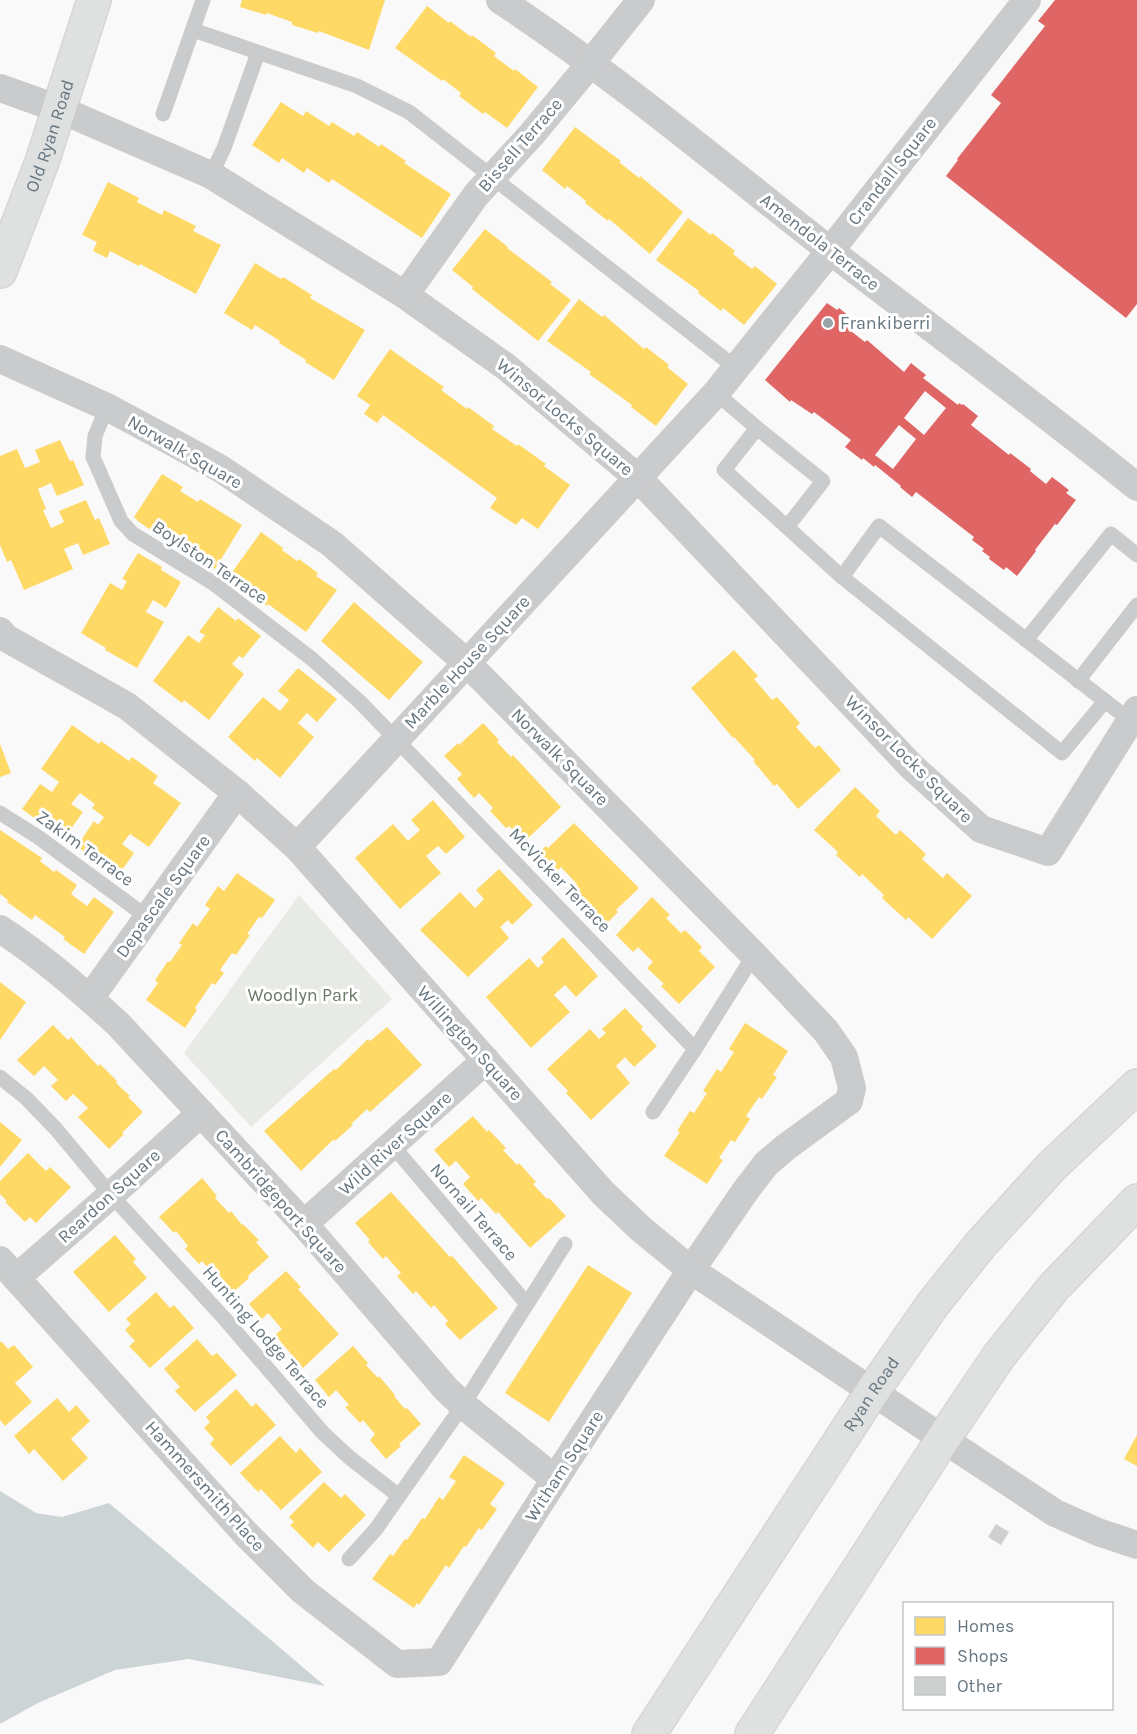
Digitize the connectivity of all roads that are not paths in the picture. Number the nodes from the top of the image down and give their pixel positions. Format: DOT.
graph roads {
  1 [pos="94,0"];
  2 [pos="203,0"];
  3 [pos="500,0"];
  4 [pos="641,0"];
  5 [pos="1027,0"];
  6 [pos="193,30"];
  7 [pos="258,53"];
  8 [pos="590,64"];
  9 [pos="0,88"];
  10 [pos="58,109"];
  11 [pos="163,114"];
  12 [pos="211,175"];
  13 [pos="493,176"];
  14 [pos="830,250"];
  15 [pos="0,271"];
  16 [pos="405,295"];
  17 [pos="0,359"];
  18 [pos="736,368"];
  19 [pos="716,393"];
  20 [pos="107,407"];
  21 [pos="757,428"];
  22 [pos="638,478"];
  23 [pos="1137,487"];
  24 [pos="787,527"];
  25 [pos="1137,555"];
  26 [pos="842,577"];
  27 [pos="1137,605"];
  28 [pos="2,636"];
  29 [pos="1026,640"];
  30 [pos="467,663"];
  31 [pos="1078,681"];
  32 [pos="1105,701"];
  33 [pos="1134,716"];
  34 [pos="396,738"];
  35 [pos="237,793"];
  36 [pos="0,813"];
  37 [pos="297,847"];
  38 [pos="147,917"];
  39 [pos="0,929"];
  40 [pos="754,955"];
  41 [pos="90,998"];
  42 [pos="695,1049"];
  43 [pos="486,1060"];
  44 [pos="0,1077"];
  45 [pos="1137,1086"];
  46 [pos="653,1112"];
  47 [pos="201,1113"];
  48 [pos="392,1145"];
  49 [pos="111,1195"];
  50 [pos="1137,1201"];
  51 [pos="304,1224"];
  52 [pos="565,1244"];
  53 [pos="8,1269"];
  54 [pos="691,1270"];
  55 [pos="527,1304"];
  56 [pos="872,1392"];
  57 [pos="463,1405"];
  58 [pos="943,1439"];
  59 [pos="555,1479"];
  60 [pos="399,1496"];
  61 [pos="1137,1545"];
  62 [pos="349,1559"];
  63 [pos="439,1662"];
  64 [pos="649,1734"];
  65 [pos="752,1734"];
  1 -- 10 [label="main road, Old Ryan Road"];
  2 -- 6 [label="lane"];
  3 -- 8 [label="street, Amendola Terrace"];
  4 -- 8 [label="street, Bissell Terrace"];
  5 -- 14 [label="street, Crandall Square"];
  6 -- 7 [label="lane"];
  6 -- 11 [label="lane"];
  7 -- 12 [label="lane"];
  7 -- 13 [label="lane"];
  8 -- 13 [label="street, Bissell Terrace"];
  8 -- 14 [label="street, Amendola Terrace"];
  9 -- 10 [label="street, Winsor Locks Square"];
  10 -- 12 [label="street, Winsor Locks Square"];
  10 -- 15 [label="main road, Old Ryan Road"];
  12 -- 16 [label="street, Winsor Locks Square"];
  13 -- 16 [label="street, Bissell Terrace"];
  13 -- 18 [label="lane"];
  14 -- 18 [label="street, Crandall Square"];
  14 -- 23 [label="street, Amendola Terrace"];
  16 -- 22 [label="street, Winsor Locks Square"];
  17 -- 20 [label="street, Norwalk Square"];
  18 -- 19 [label="street, Crandall Square"];
  19 -- 21 [label="lane"];
  19 -- 22 [label="street, Crandall Square"];
  20 -- 30 [label="street, Norwalk Square"];
  20 -- 34 [label="lane, Boylston Terrace"];
  21 -- 24 [label="lane"];
  21 -- 24 [label="lane"];
  22 -- 30 [label="street, Marble House Square"];
  22 -- 33 [label="street, Winsor Locks Square"];
  24 -- 26 [label="lane"];
  25 -- 29 [label="lane"];
  26 -- 29 [label="lane"];
  26 -- 32 [label="lane"];
  27 -- 31 [label="lane"];
  28 -- 35 [label="street, Willington Square"];
  29 -- 31 [label="lane"];
  30 -- 34 [label="street, Marble House Square"];
  30 -- 40 [label="street, Norwalk Square"];
  31 -- 32 [label="lane"];
  32 -- 33 [label="lane"];
  34 -- 37 [label="street, Marble House Square"];
  34 -- 42 [label="lane, McVicker Terrace"];
  35 -- 37 [label="street, Willington Square"];
  35 -- 38 [label="street, Depascale Square"];
  36 -- 38 [label="lane, Zakim Terrace"];
  37 -- 43 [label="street, Willington Square"];
  38 -- 41 [label="street, Depascale Square"];
  39 -- 41 [label="street, Cambridgeport Square"];
  40 -- 42 [label="lane"];
  40 -- 54 [label="street, Norwalk Square"];
  41 -- 47 [label="street, Cambridgeport Square"];
  42 -- 46 [label="lane"];
  43 -- 48 [label="street, Wild River Square"];
  43 -- 54 [label="street, Willington Square"];
  44 -- 49 [label="lane, Hunting Lodge Terrace"];
  45 -- 56 [label="main road, Ryan Road"];
  47 -- 49 [label="street, Reardon Square"];
  47 -- 51 [label="street, Cambridgeport Square"];
  48 -- 51 [label="street, Wild River Square"];
  48 -- 55 [label="lane, Nornail Terrace"];
  49 -- 53 [label="street, Reardon Square"];
  49 -- 60 [label="lane, Hunting Lodge Terrace"];
  50 -- 58 [label="main road"];
  51 -- 57 [label="street, Cambridgeport Square"];
  52 -- 55 [label="lane"];
  53 -- 63 [label="street, Hammersmith Place"];
  54 -- 56 [label="street, Willington Square"];
  54 -- 59 [label="street, Witham Square"];
  55 -- 57 [label="lane"];
  56 -- 58 [label="street, Willington Square"];
  56 -- 64 [label="main road, Ryan Road"];
  57 -- 59 [label="street, Cambridgeport Square"];
  57 -- 60 [label="lane"];
  58 -- 61 [label="street, Willington Square"];
  58 -- 65 [label="main road"];
  59 -- 63 [label="street, Witham Square"];
  60 -- 62 [label="lane"];
}
